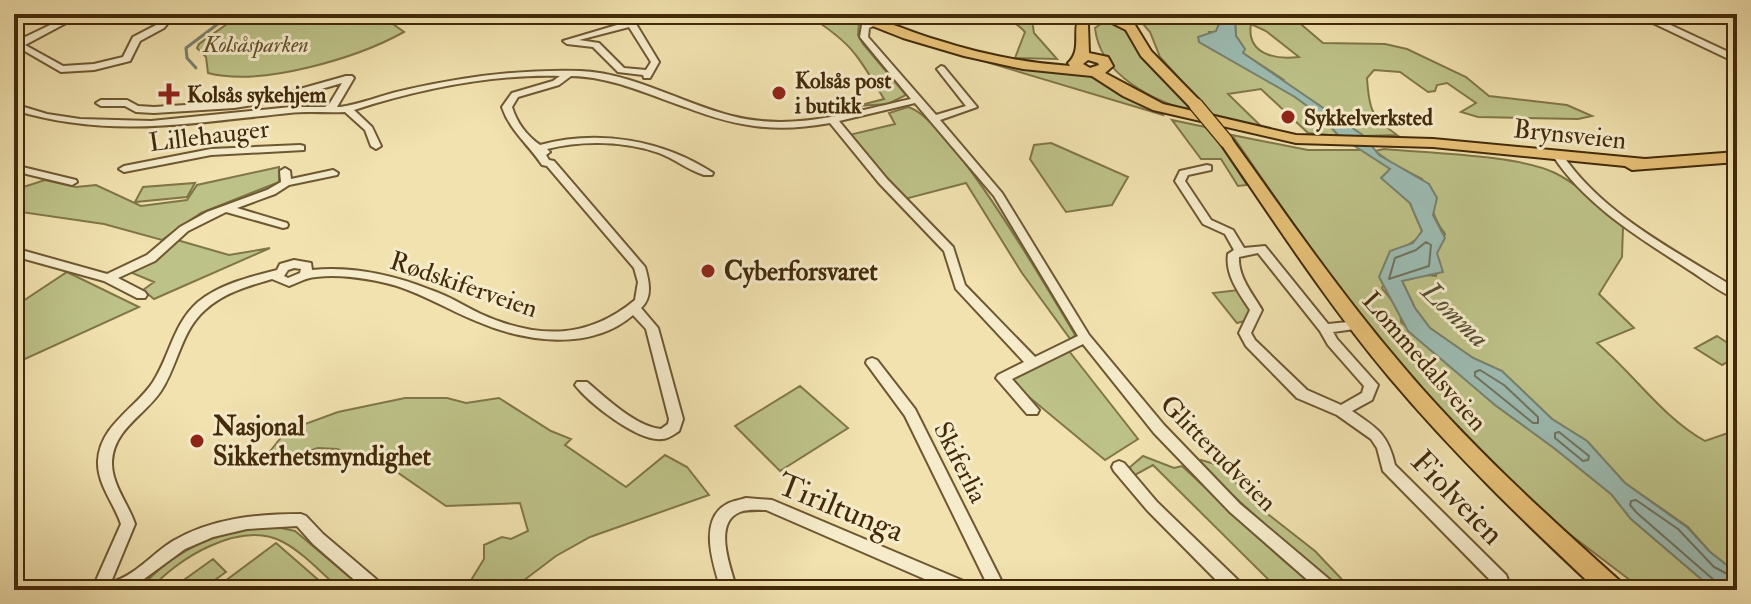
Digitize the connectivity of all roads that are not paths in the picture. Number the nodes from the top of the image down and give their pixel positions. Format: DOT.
graph roads {
  1 [pos="61,14"];
  2 [pos="79,14"];
  3 [pos="133,14"];
  4 [pos="626,14"];
  5 [pos="848,14"];
  6 [pos="1639,14"];
  7 [pos="1101,15"];
  8 [pos="874,21"];
  9 [pos="633,23"];
  10 [pos="14,40"];
  11 [pos="1737,60"];
  12 [pos="1090,64"];
  13 [pos="941,69"];
  14 [pos="570,73"];
  15 [pos="650,73"];
  16 [pos="635,86"];
  17 [pos="918,100"];
  18 [pos="101,103"];
  19 [pos="14,107"];
  20 [pos="347,109"];
  21 [pos="327,110"];
  22 [pos="1196,111"];
  23 [pos="832,119"];
  24 [pos="934,119"];
  25 [pos="376,146"];
  26 [pos="300,148"];
  27 [pos="537,149"];
  28 [pos="1737,157"];
  29 [pos="1559,159"];
  30 [pos="14,168"];
  31 [pos="1207,168"];
  32 [pos="124,169"];
  33 [pos="333,173"];
  34 [pos="708,173"];
  35 [pos="72,182"];
  36 [pos="224,208"];
  37 [pos="283,225"];
  38 [pos="1240,251"];
  39 [pos="14,252"];
  40 [pos="108,278"];
  41 [pos="141,295"];
  42 [pos="1737,295"];
  43 [pos="635,309"];
  44 [pos="1358,325"];
  45 [pos="1325,329"];
  46 [pos="1085,338"];
  47 [pos="1032,362"];
  48 [pos="872,363"];
  49 [pos="582,385"];
  50 [pos="1032,410"];
  51 [pos="1342,411"];
  52 [pos="1119,467"];
  53 [pos="377,590"];
  54 [pos="729,590"];
  55 [pos="967,590"];
  56 [pos="998,590"];
  57 [pos="1237,590"];
  58 [pos="1330,590"];
  59 [pos="1504,590"];
  60 [pos="1613,590"];
  1 -- 10 [label="street"];
  2 -- 3 [label="street"];
  4 -- 9 [label="street"];
  5 -- 8 [label="main road"];
  6 -- 11 [label="street"];
  7 -- 12 [label="main road"];
  7 -- 22 [label="main road"];
  8 -- 12 [label="main road"];
  8 -- 17 [label="street, Glitterudveien"];
  9 -- 15 [label="street"];
  9 -- 15 [label="street"];
  12 -- 22 [label="main road"];
  13 -- 24 [label="street"];
  14 -- 16 [label="street"];
  14 -- 20 [label="street"];
  14 -- 27 [label="street"];
  15 -- 16 [label="street"];
  16 -- 23 [label="street"];
  17 -- 23 [label="street"];
  17 -- 24 [label="street, Glitterudveien"];
  18 -- 21 [label="street"];
  19 -- 21 [label="street"];
  20 -- 21 [label="street"];
  20 -- 25 [label="street"];
  22 -- 29 [label="main road, Brynsveien"];
  22 -- 44 [label="main road, Lommedalsveien, bridge"];
  23 -- 47 [label="street"];
  24 -- 46 [label="street, Glitterudveien"];
  26 -- 32 [label="street, Lillehauger"];
  27 -- 34 [label="street"];
  27 -- 43 [label="street"];
  28 -- 29 [label="main road, Brynsveien"];
  29 -- 42 [label="street"];
  30 -- 35 [label="street"];
  31 -- 38 [label="street"];
  33 -- 36 [label="street"];
  36 -- 37 [label="street"];
  36 -- 40 [label="street"];
  38 -- 45 [label="street"];
  38 -- 51 [label="street, Fiolveien"];
  39 -- 40 [label="street"];
  40 -- 41 [label="street"];
  43 -- 49 [label="street"];
  43 -- 53 [label="street, Rødskiferveien"];
  44 -- 45 [label="street"];
  44 -- 60 [label="main road, Lommedalsveien"];
  45 -- 51 [label="street"];
  46 -- 47 [label="street"];
  46 -- 58 [label="street, Glitterudveien"];
  47 -- 50 [label="street"];
  48 -- 56 [label="street, Skiferlia"];
  51 -- 59 [label="street, Fiolveien"];
  52 -- 57 [label="street"];
  54 -- 55 [label="street, Tiriltunga"];
}
